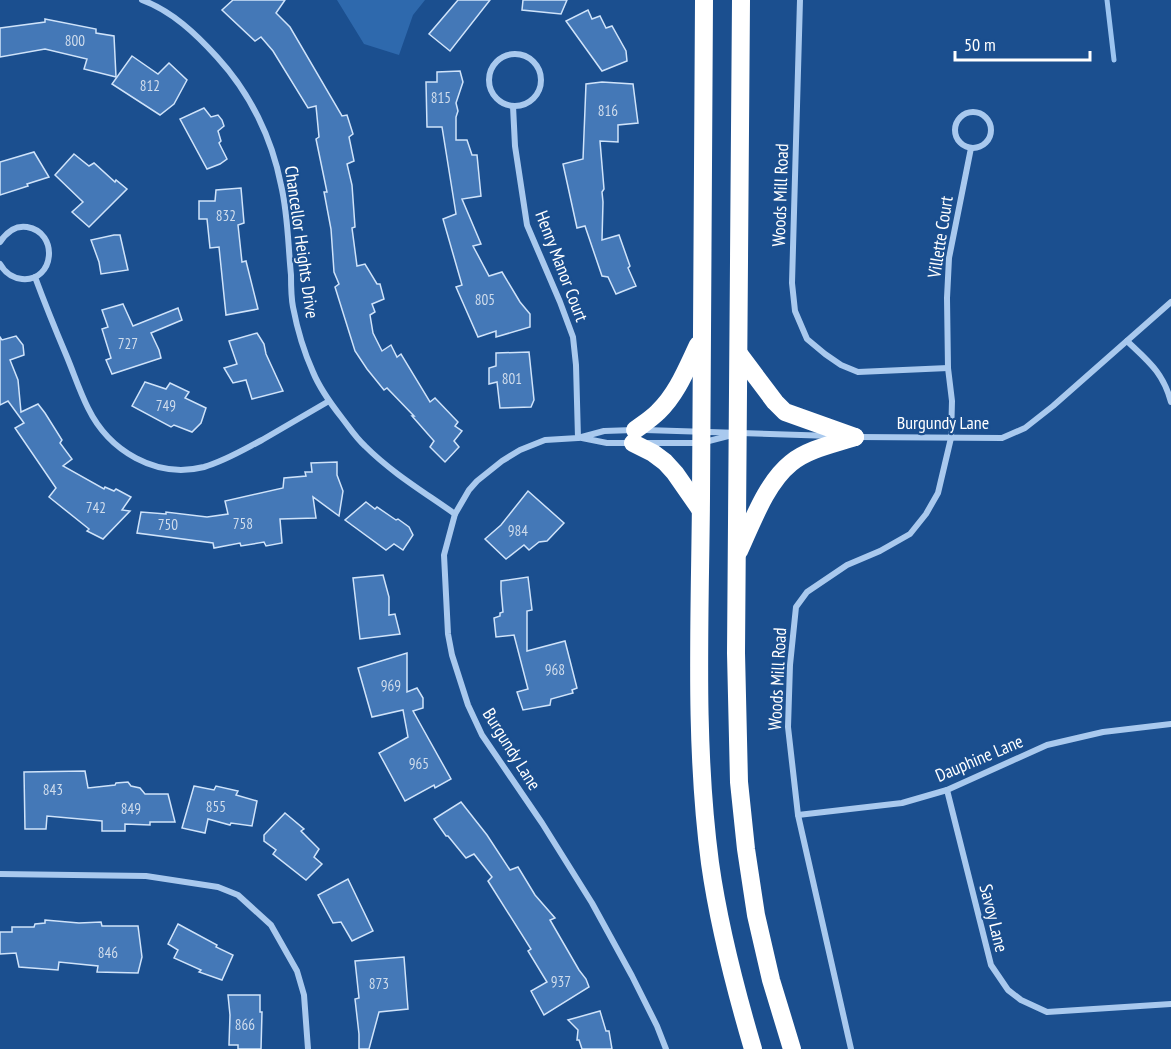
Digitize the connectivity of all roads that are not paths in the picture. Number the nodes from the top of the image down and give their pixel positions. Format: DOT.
graph roads {
  1 [pos="142,0"];
  2 [pos="704,0"];
  3 [pos="741,0"];
  4 [pos="800,0"];
  5 [pos="513,106"];
  6 [pos="971,148"];
  7 [pos="0,242"];
  8 [pos="0,264"];
  9 [pos="35,277"];
  10 [pos="1171,302"];
  11 [pos="701,338"];
  12 [pos="1127,341"];
  13 [pos="739,354"];
  14 [pos="948,368"];
  15 [pos="329,401"];
  16 [pos="1171,402"];
  17 [pos="738,434"];
  18 [pos="634,436"];
  19 [pos="701,437"];
  20 [pos="855,437"];
  21 [pos="579,438"];
  22 [pos="951,438"];
  23 [pos="700,509"];
  24 [pos="455,514"];
  25 [pos="737,555"];
  26 [pos="1171,724"];
  27 [pos="946,790"];
  28 [pos="798,815"];
  29 [pos="0,874"];
  30 [pos="1171,1004"];
  31 [pos="308,1049"];
  32 [pos="666,1049"];
  33 [pos="753,1049"];
  34 [pos="792,1049"];
  35 [pos="851,1049"];
  1 -- 15 [label="street, Chancellor Heights Drive"];
  2 -- 11 [label="highway"];
  3 -- 13 [label="highway"];
  4 -- 14 [label="street, Woods Mill Road"];
  5 -- 5 [label="street"];
  5 -- 21 [label="street, Henry Manor Court"];
  6 -- 6 [label="street"];
  6 -- 14 [label="street, Villette Court"];
  7 -- 9 [label="street"];
  8 -- 9 [label="street"];
  9 -- 15 [label="street"];
  10 -- 12 [label="street, Burgundy Lane"];
  11 -- 18 [label="highway"];
  11 -- 19 [label="highway"];
  12 -- 16 [label="street"];
  12 -- 22 [label="street, Burgundy Lane"];
  13 -- 17 [label="highway"];
  13 -- 20 [label="highway"];
  14 -- 22 [label="street, Woods Mill Road"];
  15 -- 24 [label="street, Chancellor Heights Drive"];
  17 -- 19 [label="street, Burgundy Lane"];
  17 -- 19 [label="street, Burgundy Lane"];
  17 -- 20 [label="street, Burgundy Lane"];
  17 -- 25 [label="highway"];
  18 -- 19 [label="street, Burgundy Lane"];
  18 -- 19 [label="street, Burgundy Lane"];
  18 -- 21 [label="street, Burgundy Lane"];
  18 -- 21 [label="street, Burgundy Lane"];
  18 -- 23 [label="highway"];
  19 -- 23 [label="highway"];
  20 -- 22 [label="street, Burgundy Lane"];
  20 -- 25 [label="highway"];
  21 -- 24 [label="street, Burgundy Lane"];
  22 -- 28 [label="street, Woods Mill Road"];
  23 -- 33 [label="highway"];
  24 -- 32 [label="street, Burgundy Lane"];
  25 -- 34 [label="highway"];
  26 -- 27 [label="street, Dauphine Lane"];
  27 -- 28 [label="street, Dauphine Lane"];
  27 -- 30 [label="street, Savoy Lane"];
  28 -- 35 [label="street, Woods Mill Road"];
  29 -- 31 [label="street"];
}
